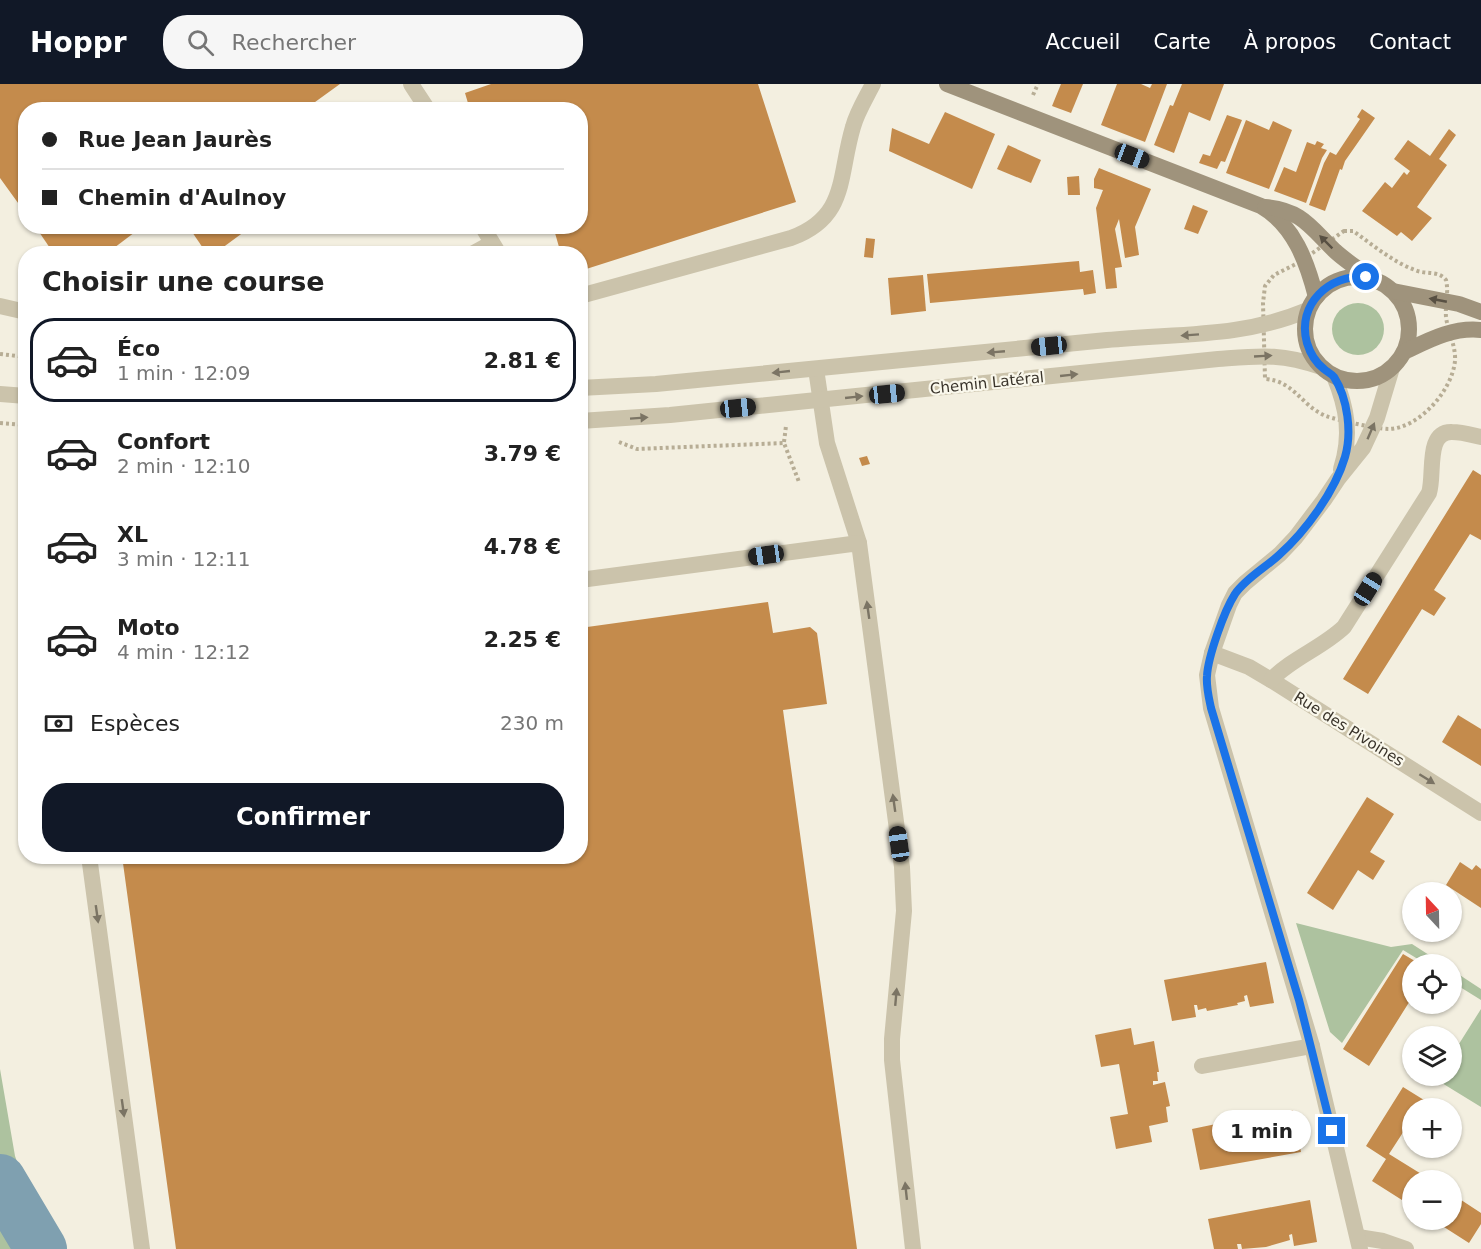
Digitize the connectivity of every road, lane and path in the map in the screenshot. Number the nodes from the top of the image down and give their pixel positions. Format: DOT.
graph roads {
  1 [pos="411,84"];
  2 [pos="873,84"];
  3 [pos="947,84"];
  4 [pos="423,102"];
  5 [pos="1261,206"];
  6 [pos="1335,235"];
  7 [pos="1298,263"];
  8 [pos="1371,278"];
  9 [pos="1448,290"];
  10 [pos="1394,291"];
  11 [pos="588,294"];
  12 [pos="1312,304"];
  13 [pos="0,306"];
  14 [pos="18,310"];
  15 [pos="1481,312"];
  16 [pos="1263,318"];
  17 [pos="1481,330"];
  18 [pos="1450,332"];
  19 [pos="1404,352"];
  20 [pos="0,354"];
  21 [pos="18,356"];
  22 [pos="1264,364"];
  23 [pos="1392,368"];
  24 [pos="816,369"];
  25 [pos="1327,371"];
  26 [pos="588,388"];
  27 [pos="0,393"];
  28 [pos="18,395"];
  29 [pos="820,400"];
  30 [pos="1335,418"];
  31 [pos="588,420"];
  32 [pos="787,420"];
  33 [pos="0,423"];
  34 [pos="18,424"];
  35 [pos="1381,428"];
  36 [pos="1481,437"];
  37 [pos="610,439"];
  38 [pos="784,443"];
  39 [pos="1338,479"];
  40 [pos="799,482"];
  41 [pos="859,543"];
  42 [pos="588,579"];
  43 [pos="1212,653"];
  44 [pos="1271,680"];
  45 [pos="1481,813"];
  46 [pos="90,864"];
  47 [pos="1312,1046"];
  48 [pos="1202,1066"];
  49 [pos="1359,1243"];
  50 [pos="141,1249"];
  51 [pos="913,1249"];
  52 [pos="1406,1249"];
  1 -- 4 [label="street"];
  2 -- 11 [label="street"];
  3 -- 5 [label="main road"];
  8 -- 5 [label="main road, one-way"];
  5 -- 12 [label="main road"];
  6 -- 9 [label="path"];
  7 -- 16 [label="path"];
  8 -- 10 [label="main road"];
  8 -- 12 [label="main road"];
  15 -- 10 [label="main road, one-way"];
  10 -- 19 [label="main road"];
  12 -- 24 [label="street, Chemin Latéral, one-way"];
  12 -- 25 [label="main road"];
  13 -- 14 [label="street"];
  17 -- 18 [label="main road"];
  18 -- 19 [label="main road"];
  18 -- 35 [label="path"];
  19 -- 23 [label="main road"];
  20 -- 21 [label="path"];
  22 -- 30 [label="path"];
  23 -- 25 [label="main road"];
  39 -- 23 [label="street, one-way"];
  24 -- 26 [label="street, Chemin Latéral, one-way"];
  24 -- 29 [label="street"];
  29 -- 25 [label="street, Chemin Latéral, one-way"];
  25 -- 39 [label="street"];
  27 -- 28 [label="street"];
  31 -- 29 [label="street, Chemin Latéral, one-way"];
  29 -- 41 [label="street"];
  32 -- 38 [label="path"];
  33 -- 34 [label="path"];
  36 -- 44 [label="street"];
  37 -- 38 [label="path"];
  38 -- 40 [label="path"];
  39 -- 43 [label="street"];
  41 -- 42 [label="street"];
  51 -- 41 [label="street, one-way"];
  43 -- 44 [label="street, Rue des Pivoines"];
  43 -- 47 [label="street"];
  44 -- 45 [label="street, Rue des Pivoines, one-way"];
  46 -- 50 [label="street, one-way"];
  47 -- 48 [label="street"];
  47 -- 49 [label="street"];
  49 -- 52 [label="street"];
}
